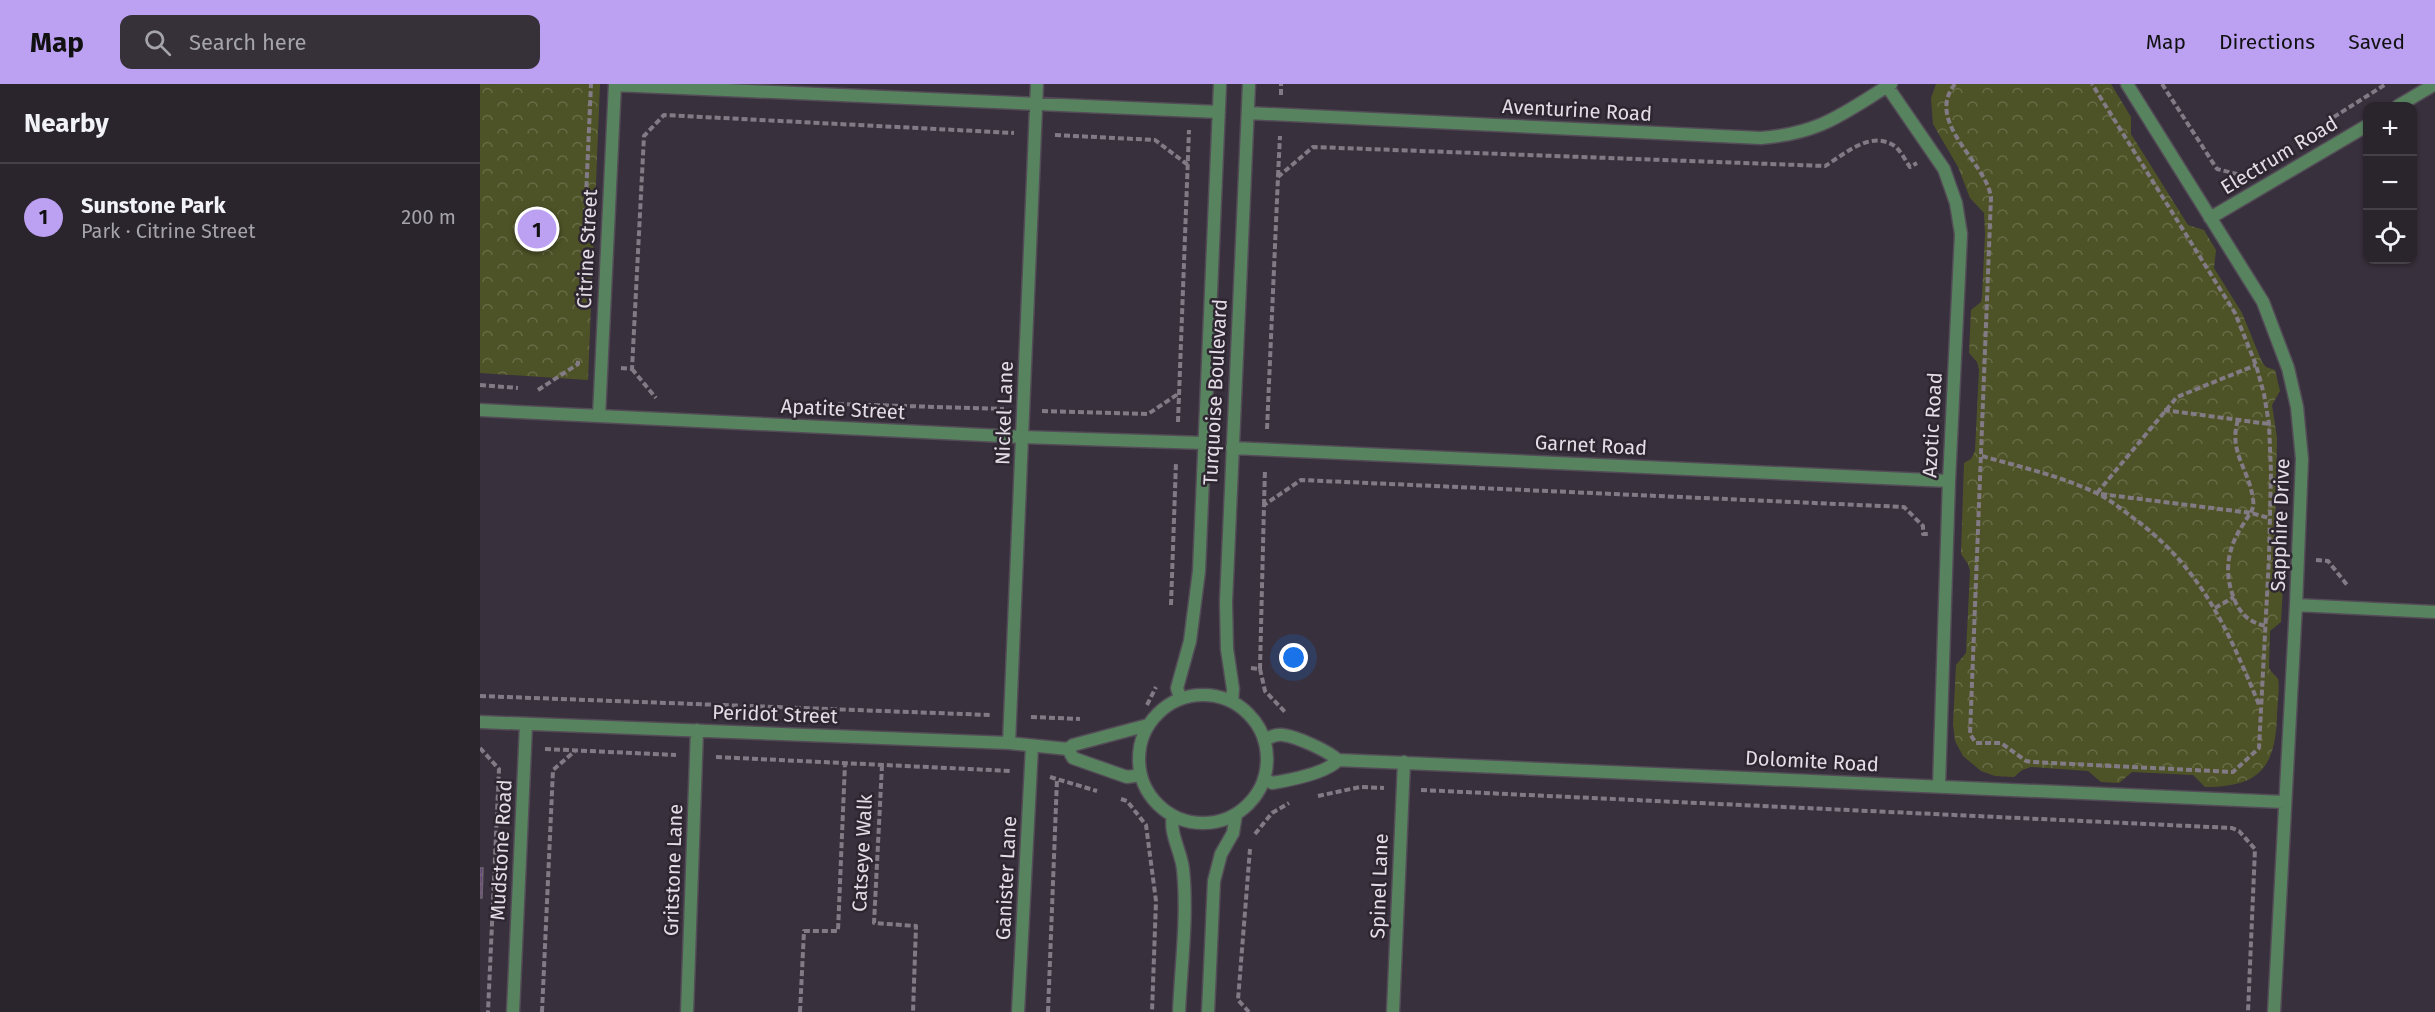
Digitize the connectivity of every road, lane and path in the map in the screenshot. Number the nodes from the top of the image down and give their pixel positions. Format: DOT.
graph roads {
  1 [pos="591,84"];
  2 [pos="1037,84"];
  3 [pos="1220,84"];
  4 [pos="1249,84"];
  5 [pos="1955,84"];
  6 [pos="2092,84"];
  7 [pos="2127,84"];
  8 [pos="2162,84"];
  9 [pos="2386,84"];
  10 [pos="2435,84"];
  11 [pos="615,85"];
  12 [pos="1889,85"];
  13 [pos="2405,102"];
  14 [pos="1036,104"];
  15 [pos="1190,111"];
  16 [pos="1219,112"];
  17 [pos="1248,113"];
  18 [pos="2320,126"];
  19 [pos="2363,127"];
  20 [pos="1035,134"];
  21 [pos="1188,165"];
  22 [pos="1910,167"];
  23 [pos="2243,175"];
  24 [pos="2210,218"];
  25 [pos="584,247"];
  26 [pos="579,352"];
  27 [pos="578,364"];
  28 [pos="2256,365"];
  29 [pos="601,366"];
  30 [pos="632,369"];
  31 [pos="480,386"];
  32 [pos="1179,394"];
  33 [pos="668,399"];
  34 [pos="834,404"];
  35 [pos="480,410"];
  36 [pos="1024,410"];
  37 [pos="2164,410"];
  38 [pos="599,416"];
  39 [pos="2238,420"];
  40 [pos="2269,424"];
  41 [pos="1023,437"];
  42 [pos="1177,442"];
  43 [pos="1204,443"];
  44 [pos="1232,448"];
  45 [pos="1266,450"];
  46 [pos="1982,456"];
  47 [pos="1949,481"];
  48 [pos="2097,493"];
  49 [pos="1264,505"];
  50 [pos="2251,513"];
  51 [pos="2269,518"];
  52 [pos="1931,535"];
  53 [pos="2313,560"];
  54 [pos="2359,586"];
  55 [pos="2234,597"];
  56 [pos="2296,605"];
  57 [pos="2215,608"];
  58 [pos="2435,612"];
  59 [pos="1171,615"];
  60 [pos="2266,626"];
  61 [pos="1246,668"];
  62 [pos="1260,669"];
  63 [pos="1160,680"];
  64 [pos="480,696"];
  65 [pos="1180,698"];
  66 [pos="1232,701"];
  67 [pos="1146,707"];
  68 [pos="2261,710"];
  69 [pos="1010,716"];
  70 [pos="1089,720"];
  71 [pos="480,722"];
  72 [pos="526,725"];
  73 [pos="1148,725"];
  74 [pos="698,730"];
  75 [pos="1264,740"];
  76 [pos="1302,742"];
  77 [pos="1009,743"];
  78 [pos="480,746"];
  79 [pos="1032,746"];
  80 [pos="526,748"];
  81 [pos="1068,749"];
  82 [pos="576,750"];
  83 [pos="697,756"];
  84 [pos="1338,760"];
  85 [pos="1404,762"];
  86 [pos="845,763"];
  87 [pos="882,765"];
  88 [pos="1030,774"];
  89 [pos="1141,775"];
  90 [pos="1264,778"];
  91 [pos="1295,778"];
  92 [pos="1057,779"];
  93 [pos="1939,786"];
  94 [pos="1402,789"];
  95 [pos="1107,795"];
  96 [pos="1117,798"];
  97 [pos="1310,798"];
  98 [pos="1300,800"];
  99 [pos="2284,802"];
  100 [pos="1290,803"];
  101 [pos="1236,814"];
  102 [pos="1173,816"];
  103 [pos="1209,1009"];
  104 [pos="488,1012"];
  105 [pos="513,1012"];
  106 [pos="542,1012"];
  107 [pos="687,1012"];
  108 [pos="800,1012"];
  109 [pos="913,1012"];
  110 [pos="1018,1012"];
  111 [pos="1048,1012"];
  112 [pos="1152,1012"];
  113 [pos="1179,1012"];
  114 [pos="1249,1012"];
  115 [pos="1393,1012"];
  116 [pos="2248,1012"];
  117 [pos="2274,1012"];
  1 -- 25 [label="path"];
  2 -- 14 [label="street, Nickel Lane"];
  3 -- 16 [label="street, Turquoise Boulevard"];
  4 -- 17 [label="street, Turquoise Boulevard"];
  5 -- 46 [label="path"];
  6 -- 28 [label="path"];
  7 -- 24 [label="street, Sapphire Drive"];
  8 -- 23 [label="path"];
  9 -- 18 [label="path"];
  10 -- 13 [label="street"];
  11 -- 14 [label="street"];
  11 -- 29 [label="street, Citrine Street"];
  12 -- 17 [label="street, Aventurine Road"];
  12 -- 47 [label="street, Azotic Road"];
  14 -- 15 [label="street"];
  14 -- 20 [label="street, Nickel Lane"];
  15 -- 16 [label="street"];
  15 -- 21 [label="path"];
  16 -- 43 [label="street, Turquoise Boulevard"];
  17 -- 44 [label="street, Turquoise Boulevard"];
  19 -- 24 [label="street, Electrum Road"];
  20 -- 21 [label="path"];
  20 -- 30 [label="path"];
  20 -- 36 [label="street, Nickel Lane"];
  21 -- 32 [label="path"];
  22 -- 45 [label="path"];
  24 -- 56 [label="street, Sapphire Drive"];
  26 -- 27 [label="path"];
  27 -- 29 [label="path"];
  27 -- 31 [label="path"];
  28 -- 37 [label="path"];
  28 -- 40 [label="path"];
  29 -- 30 [label="path"];
  29 -- 38 [label="street, Citrine Street"];
  30 -- 33 [label="path"];
  32 -- 36 [label="path"];
  32 -- 42 [label="path"];
  34 -- 36 [label="path"];
  35 -- 38 [label="street, Apatite Street"];
  36 -- 41 [label="street, Nickel Lane"];
  37 -- 39 [label="path"];
  37 -- 48 [label="path"];
  38 -- 41 [label="street, Apatite Street"];
  39 -- 40 [label="path"];
  39 -- 50 [label="path"];
  40 -- 51 [label="path"];
  41 -- 42 [label="street, Apatite Street"];
  41 -- 69 [label="street, Nickel Lane"];
  42 -- 43 [label="street, Apatite Street"];
  42 -- 59 [label="path"];
  43 -- 65 [label="street, Turquoise Boulevard"];
  44 -- 45 [label="street, Garnet Road"];
  44 -- 66 [label="street, Turquoise Boulevard"];
  45 -- 47 [label="street, Garnet Road"];
  45 -- 49 [label="path"];
  46 -- 48 [label="path"];
  46 -- 68 [label="path"];
  47 -- 93 [label="street, Azotic Road"];
  48 -- 50 [label="path"];
  48 -- 57 [label="path"];
  49 -- 52 [label="path"];
  49 -- 62 [label="path"];
  50 -- 51 [label="path"];
  50 -- 55 [label="path"];
  51 -- 60 [label="path"];
  53 -- 54 [label="path"];
  55 -- 57 [label="path"];
  55 -- 60 [label="path"];
  56 -- 58 [label="street"];
  56 -- 99 [label="street, Sapphire Drive"];
  57 -- 68 [label="path"];
  60 -- 68 [label="path"];
  61 -- 62 [label="path"];
  62 -- 76 [label="path"];
  63 -- 67 [label="path"];
  64 -- 69 [label="path"];
  65 -- 66 [label="street"];
  65 -- 73 [label="street"];
  66 -- 75 [label="street"];
  69 -- 70 [label="path"];
  69 -- 77 [label="street, Nickel Lane"];
  71 -- 72 [label="street, Peridot Street"];
  72 -- 74 [label="street, Peridot Street"];
  72 -- 80 [label="street, Mudstone Road"];
  73 -- 81 [label="street, Peridot Street"];
  73 -- 89 [label="street"];
  74 -- 77 [label="street, Peridot Street"];
  74 -- 83 [label="street, Gritstone Lane"];
  75 -- 76 [label="street, Dolomite Road"];
  75 -- 90 [label="street"];
  76 -- 84 [label="street, Dolomite Road"];
  77 -- 79 [label="street, Peridot Street"];
  78 -- 80 [label="path"];
  78 -- 104 [label="path"];
  79 -- 81 [label="street, Peridot Street"];
  79 -- 88 [label="street, Ganister Lane"];
  80 -- 82 [label="path"];
  80 -- 105 [label="street, Mudstone Road"];
  81 -- 89 [label="street, Peridot Street"];
  82 -- 83 [label="path"];
  82 -- 106 [label="path"];
  83 -- 86 [label="path"];
  83 -- 107 [label="street, Gritstone Lane"];
  84 -- 85 [label="street, Dolomite Road"];
  84 -- 91 [label="street, Dolomite Road"];
  85 -- 93 [label="street, Dolomite Road"];
  85 -- 94 [label="street, Spinel Lane"];
  86 -- 87 [label="path"];
  86 -- 108 [label="path, Catseye Walk"];
  87 -- 88 [label="path"];
  87 -- 109 [label="path, Catseye Walk"];
  88 -- 92 [label="path"];
  88 -- 110 [label="street, Ganister Lane"];
  89 -- 102 [label="street"];
  90 -- 91 [label="street, Dolomite Road"];
  90 -- 101 [label="street"];
  91 -- 100 [label="path"];
  92 -- 95 [label="path"];
  92 -- 111 [label="path"];
  93 -- 99 [label="street, Dolomite Road"];
  94 -- 97 [label="path"];
  94 -- 115 [label="street, Spinel Lane"];
  94 -- 116 [label="path"];
  96 -- 112 [label="path"];
  98 -- 100 [label="path"];
  99 -- 117 [label="street, Sapphire Drive"];
  100 -- 114 [label="path"];
  101 -- 102 [label="street"];
  101 -- 103 [label="street"];
  102 -- 113 [label="street"];
}
